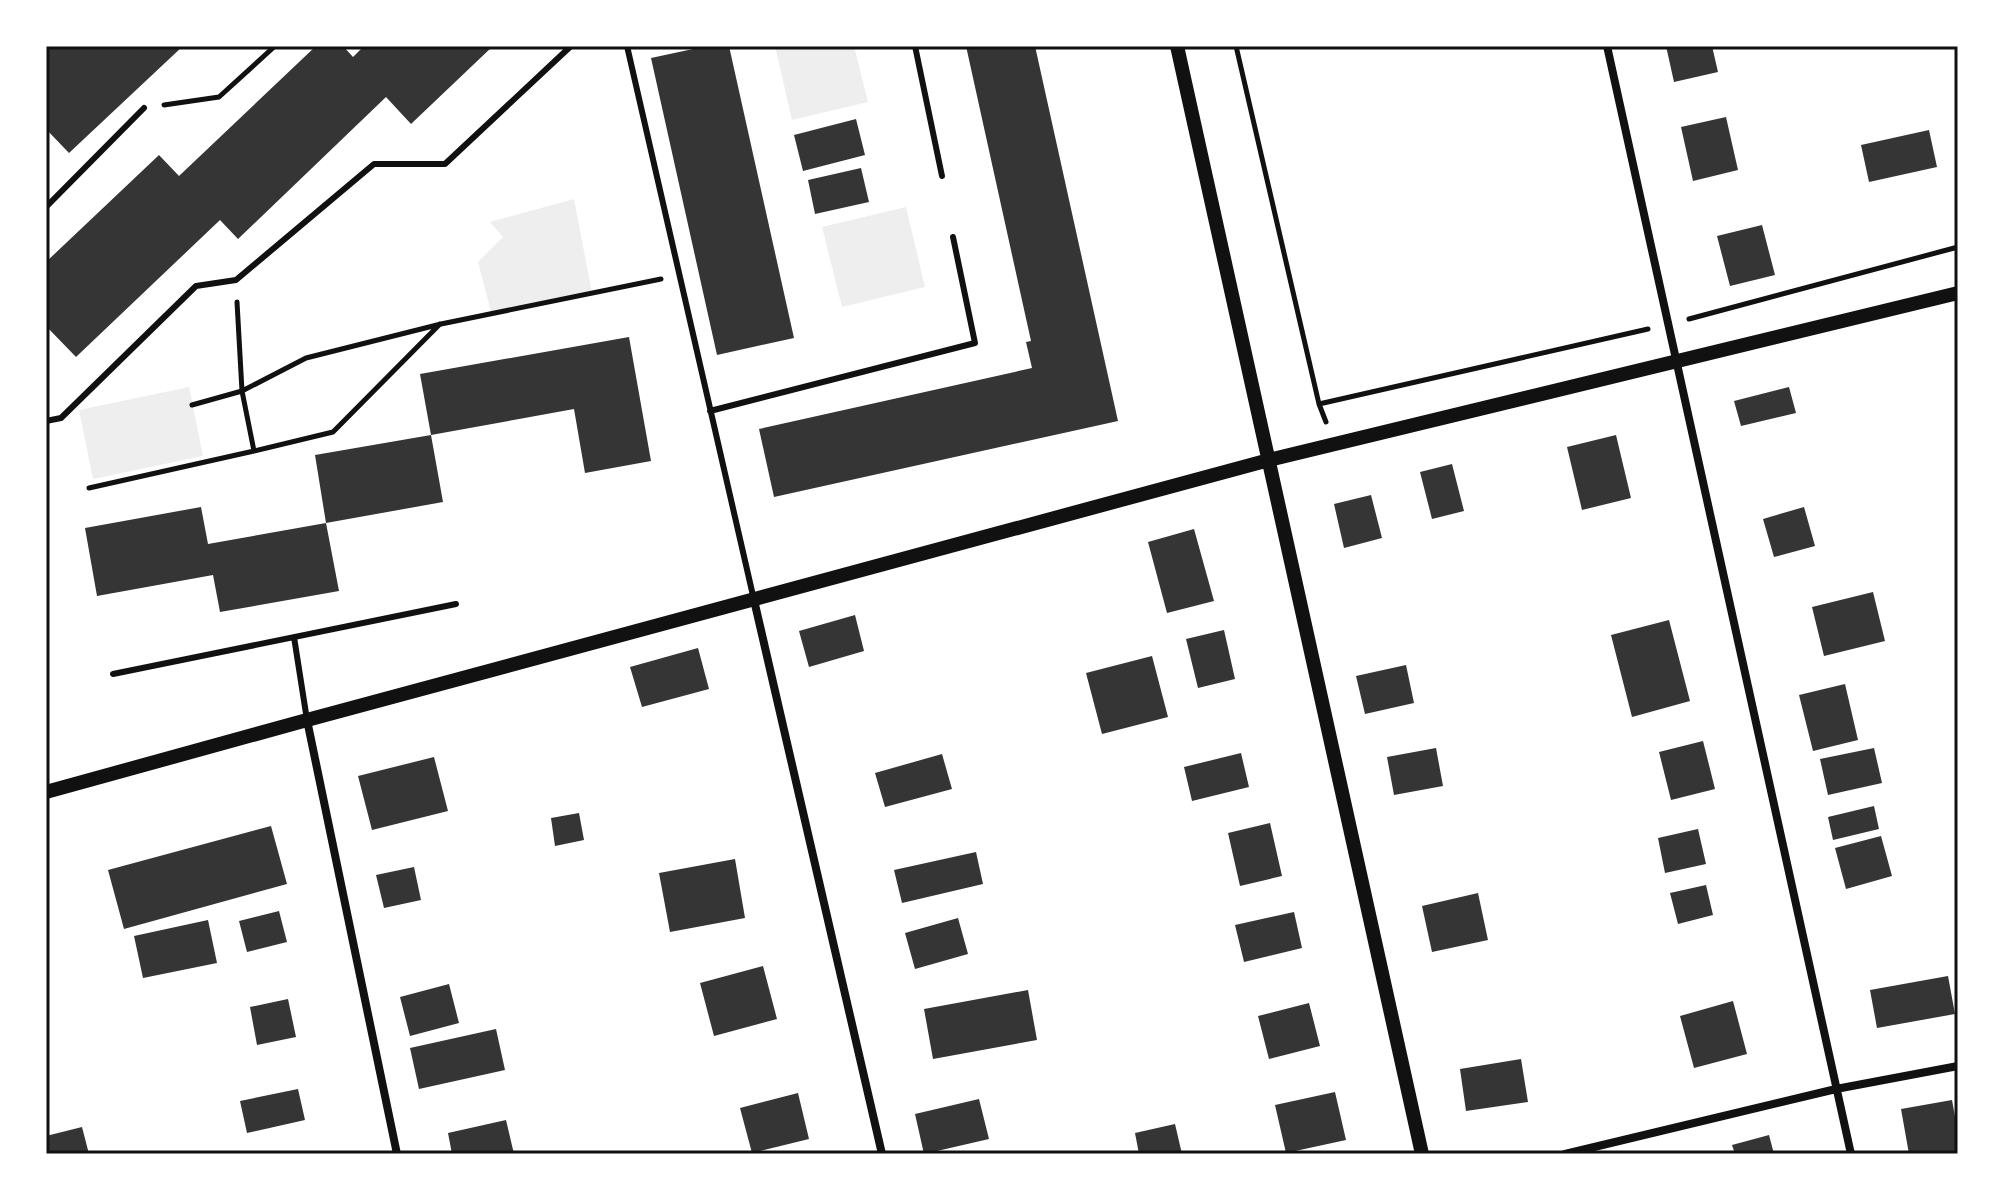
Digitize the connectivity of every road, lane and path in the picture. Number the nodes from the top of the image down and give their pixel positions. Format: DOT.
graph roads {
  1 [pos="275,46"];
  2 [pos="571,46"];
  3 [pos="627,46"];
  4 [pos="915,46"];
  5 [pos="1177,46"];
  6 [pos="1236,46"];
  7 [pos="1607,46"];
  8 [pos="144,108"];
  9 [pos="942,176"];
  10 [pos="46,207"];
  11 [pos="953,237"];
  12 [pos="1958,247"];
  13 [pos="679,275"];
  14 [pos="236,280"];
  15 [pos="1958,293"];
  16 [pos="441,324"];
  17 [pos="1669,324"];
  18 [pos="1677,362"];
  19 [pos="242,391"];
  20 [pos="1319,404"];
  21 [pos="192,405"];
  22 [pos="710,411"];
  23 [pos="46,421"];
  24 [pos="1335,445"];
  25 [pos="254,451"];
  26 [pos="1269,460"];
  27 [pos="89,488"];
  28 [pos="754,600"];
  29 [pos="456,604"];
  30 [pos="294,637"];
  31 [pos="113,674"];
  32 [pos="307,720"];
  33 [pos="46,792"];
  34 [pos="1958,1066"];
  35 [pos="1836,1089"];
  36 [pos="397,1154"];
  37 [pos="882,1154"];
  38 [pos="1422,1154"];
  39 [pos="1565,1154"];
  40 [pos="1851,1154"];
  1 -- 8 [label="path"];
  2 -- 14 [label="lane"];
  3 -- 13 [label="lane"];
  4 -- 9 [label="lane"];
  5 -- 26 [label="street"];
  6 -- 20 [label="path"];
  7 -- 17 [label="street"];
  8 -- 10 [label="lane"];
  11 -- 22 [label="lane"];
  12 -- 17 [label="path"];
  13 -- 16 [label="path"];
  13 -- 22 [label="lane"];
  14 -- 19 [label="path"];
  14 -- 23 [label="lane"];
  15 -- 18 [label="street"];
  16 -- 19 [label="path"];
  16 -- 25 [label="path"];
  17 -- 18 [label="street"];
  17 -- 20 [label="path"];
  18 -- 24 [label="street"];
  18 -- 35 [label="street"];
  19 -- 21 [label="path"];
  19 -- 25 [label="path"];
  20 -- 24 [label="path"];
  22 -- 28 [label="lane"];
  24 -- 26 [label="street"];
  25 -- 27 [label="path"];
  26 -- 28 [label="street"];
  26 -- 38 [label="street"];
  28 -- 32 [label="street"];
  28 -- 37 [label="street"];
  29 -- 30 [label="lane"];
  30 -- 31 [label="lane"];
  30 -- 32 [label="lane"];
  32 -- 33 [label="street"];
  32 -- 36 [label="street"];
  34 -- 35 [label="street"];
  35 -- 39 [label="street"];
  35 -- 40 [label="street"];
}
